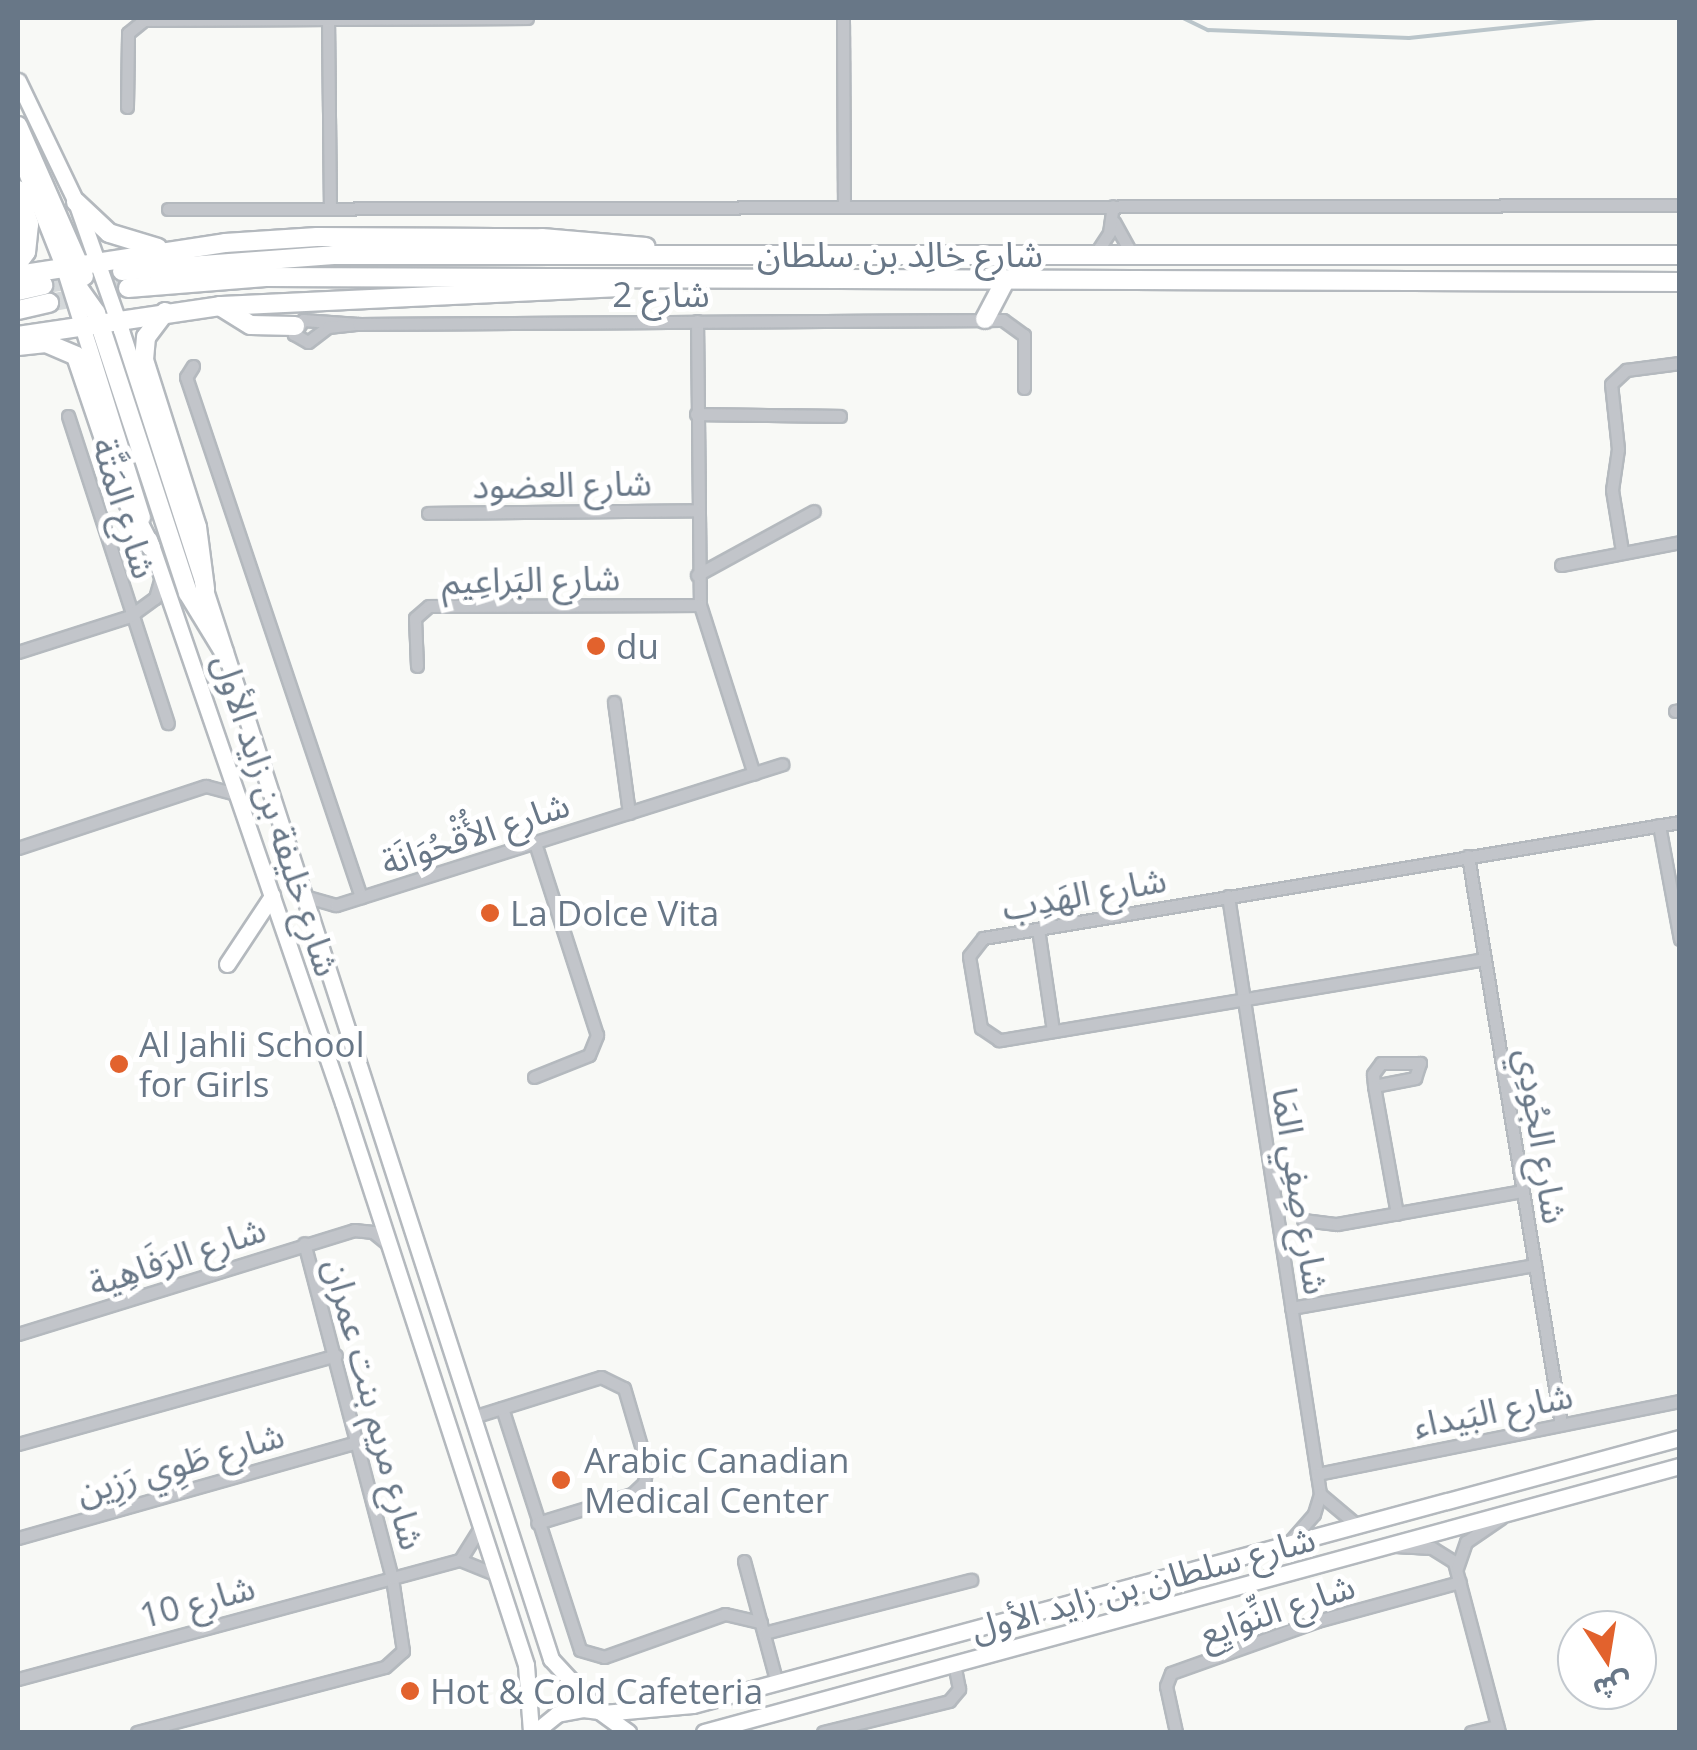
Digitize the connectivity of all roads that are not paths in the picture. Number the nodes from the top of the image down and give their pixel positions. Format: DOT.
graph roads {
  1 [pos="527,18"];
  2 [pos="844,18"];
  3 [pos="328,19"];
  4 [pos="20,87"];
  5 [pos="127,106"];
  6 [pos="18,126"];
  7 [pos="18,152"];
  8 [pos="18,190"];
  9 [pos="76,202"];
  10 [pos="1680,204"];
  11 [pos="844,207"];
  12 [pos="330,209"];
  13 [pos="168,210"];
  14 [pos="1113,212"];
  15 [pos="173,250"];
  16 [pos="1096,253"];
  17 [pos="1131,253"];
  18 [pos="691,254"];
  19 [pos="1680,255"];
  20 [pos="18,262"];
  21 [pos="79,266"];
  22 [pos="18,275"];
  23 [pos="1006,279"];
  24 [pos="662,281"];
  25 [pos="1680,282"];
  26 [pos="18,291"];
  27 [pos="220,306"];
  28 [pos="18,310"];
  29 [pos="164,312"];
  30 [pos="985,319"];
  31 [pos="697,321"];
  32 [pos="100,322"];
  33 [pos="358,324"];
  34 [pos="295,326"];
  35 [pos="18,336"];
  36 [pos="18,346"];
  37 [pos="1680,363"];
  38 [pos="194,366"];
  39 [pos="1024,388"];
  40 [pos="696,414"];
  41 [pos="68,416"];
  42 [pos="840,416"];
  43 [pos="696,510"];
  44 [pos="814,511"];
  45 [pos="428,513"];
  46 [pos="1680,542"];
  47 [pos="151,546"];
  48 [pos="1622,551"];
  49 [pos="1561,565"];
  50 [pos="161,573"];
  51 [pos="697,574"];
  52 [pos="204,589"];
  53 [pos="700,605"];
  54 [pos="134,613"];
  55 [pos="180,624"];
  56 [pos="18,652"];
  57 [pos="224,652"];
  58 [pos="417,666"];
  59 [pos="614,702"];
  60 [pos="168,723"];
  61 [pos="224,756"];
  62 [pos="782,764"];
  63 [pos="754,774"];
  64 [pos="206,786"];
  65 [pos="240,798"];
  66 [pos="629,813"];
  67 [pos="1680,822"];
  68 [pos="1660,825"];
  69 [pos="534,843"];
  70 [pos="18,848"];
  71 [pos="1468,856"];
  72 [pos="272,896"];
  73 [pos="304,896"];
  74 [pos="1228,896"];
  75 [pos="362,897"];
  76 [pos="336,906"];
  77 [pos="1038,929"];
  78 [pos="316,935"];
  79 [pos="1679,935"];
  80 [pos="1484,958"];
  81 [pos="227,964"];
  82 [pos="1244,1000"];
  83 [pos="1053,1031"];
  84 [pos="534,1077"];
  85 [pos="1374,1086"];
  86 [pos="1523,1192"];
  87 [pos="375,1202"];
  88 [pos="1397,1214"];
  89 [pos="1302,1220"];
  90 [pos="354,1230"];
  91 [pos="304,1243"];
  92 [pos="389,1245"];
  93 [pos="1535,1265"];
  94 [pos="1291,1308"];
  95 [pos="18,1334"];
  96 [pos="336,1355"];
  97 [pos="1680,1400"];
  98 [pos="502,1408"];
  99 [pos="473,1417"];
  100 [pos="1562,1424"];
  101 [pos="1680,1438"];
  102 [pos="357,1442"];
  103 [pos="18,1444"];
  104 [pos="1680,1466"];
  105 [pos="1316,1474"];
  106 [pos="1320,1494"];
  107 [pos="1507,1513"];
  108 [pos="537,1522"];
  109 [pos="1358,1525"];
  110 [pos="481,1527"];
  111 [pos="18,1538"];
  112 [pos="1288,1544"];
  113 [pos="1391,1545"];
  114 [pos="460,1560"];
  115 [pos="744,1560"];
  116 [pos="1457,1568"];
  117 [pos="496,1574"];
  118 [pos="392,1578"];
  119 [pos="970,1580"];
  120 [pos="1460,1582"];
  121 [pos="762,1628"];
  122 [pos="954,1664"];
  123 [pos="18,1679"];
  124 [pos="777,1682"];
  125 [pos="601,1712"];
  126 [pos="857,1728"];
  127 [pos="1498,1729"];
  128 [pos="137,1732"];
  129 [pos="533,1732"];
  130 [pos="628,1732"];
  131 [pos="704,1732"];
  132 [pos="823,1732"];
  133 [pos="1176,1732"];
  134 [pos="1470,1732"];
  1 -- 3 [label="street"];
  2 -- 11 [label="street"];
  3 -- 5 [label="street"];
  3 -- 12 [label="street"];
  4 -- 9 [label="main road, شارع خليفة بن زايد الأول"];
  6 -- 21 [label="main road"];
  7 -- 21 [label="main road, شارع خليفة بن زايد الأول"];
  8 -- 20 [label="main road"];
  9 -- 15 [label="main road"];
  9 -- 21 [label="main road, شارع خليفة بن زايد الأول"];
  10 -- 14 [label="street"];
  11 -- 12 [label="street"];
  11 -- 14 [label="street"];
  12 -- 13 [label="street"];
  14 -- 16 [label="street"];
  14 -- 17 [label="street"];
  15 -- 18 [label="main road"];
  15 -- 21 [label="main road"];
  16 -- 17 [label="main road, شارع خالِد بن سلطان"];
  16 -- 18 [label="main road, شارع خالِد بن سلطان"];
  17 -- 19 [label="main road, شارع خالِد بن سلطان"];
  18 -- 24 [label="main road, شارع خالِد بن سلطان"];
  21 -- 22 [label="main road"];
  21 -- 32 [label="main road"];
  21 -- 32 [label="main road, شارع خليفة بن زايد الأول"];
  23 -- 24 [label="main road, شارع خالِد بن سلطان"];
  23 -- 25 [label="main road, شارع خالِد بن سلطان"];
  23 -- 30 [label="main road"];
  24 -- 27 [label="main road"];
  26 -- 28 [label="main road"];
  27 -- 29 [label="main road"];
  27 -- 34 [label="main road"];
  29 -- 32 [label="main road"];
  29 -- 52 [label="main road"];
  30 -- 31 [label="street, شارع 2"];
  30 -- 39 [label="street"];
  31 -- 33 [label="street, شارع 2"];
  31 -- 40 [label="street"];
  32 -- 35 [label="main road"];
  32 -- 47 [label="main road, شارع خليفة بن زايد الأول"];
  32 -- 52 [label="main road, شارع خليفة بن زايد الأول"];
  32 -- 57 [label="main road"];
  33 -- 34 [label="street, شارع 2"];
  33 -- 34 [label="street, شارع 2"];
  36 -- 47 [label="main road"];
  37 -- 48 [label="street"];
  38 -- 75 [label="street"];
  40 -- 42 [label="street"];
  40 -- 43 [label="street"];
  41 -- 54 [label="street, شارع المَتَّة"];
  43 -- 45 [label="street, شارع العضود"];
  43 -- 51 [label="street"];
  44 -- 51 [label="street"];
  46 -- 48 [label="street"];
  47 -- 50 [label="main road, شارع خليفة بن زايد الأول"];
  48 -- 49 [label="street"];
  50 -- 54 [label="street"];
  50 -- 55 [label="main road, شارع خليفة بن زايد الأول"];
  51 -- 53 [label="street"];
  52 -- 57 [label="main road, شارع خليفة بن زايد الأول"];
  53 -- 58 [label="street, شارع البَراعِيم"];
  53 -- 63 [label="street"];
  54 -- 55 [label="street"];
  54 -- 56 [label="street"];
  54 -- 60 [label="street, شارع المَتَّة"];
  55 -- 61 [label="main road, شارع خليفة بن زايد الأول"];
  57 -- 73 [label="main road, شارع خليفة بن زايد الأول"];
  59 -- 66 [label="street"];
  61 -- 64 [label="street"];
  61 -- 65 [label="main road, شارع خليفة بن زايد الأول"];
  62 -- 63 [label="street, شارع الأُقْحُوَانَة"];
  63 -- 66 [label="street, شارع الأُقْحُوَانَة"];
  64 -- 65 [label="street"];
  64 -- 70 [label="street"];
  65 -- 72 [label="main road, شارع خليفة بن زايد الأول"];
  66 -- 69 [label="street, شارع الأُقْحُوَانَة"];
  67 -- 68 [label="street, شارع الهَدِب"];
  68 -- 71 [label="street, شارع الهَدِب"];
  68 -- 79 [label="street"];
  69 -- 75 [label="street, شارع الأُقْحُوَانَة"];
  69 -- 84 [label="street"];
  71 -- 74 [label="street, شارع الهَدِب"];
  71 -- 80 [label="street, شارع الجُودِي"];
  72 -- 81 [label="main road"];
  72 -- 87 [label="main road, شارع خليفة بن زايد الأول"];
  73 -- 76 [label="street"];
  73 -- 78 [label="main road, شارع خليفة بن زايد الأول"];
  74 -- 77 [label="street, شارع الهَدِب"];
  74 -- 82 [label="street, شارع صِفِي المَا"];
  75 -- 76 [label="street, شارع الأُقْحُوَانَة"];
  76 -- 78 [label="street"];
  77 -- 83 [label="street"];
  77 -- 83 [label="street, شارع الهَدِب"];
  78 -- 99 [label="main road, شارع خليفة بن زايد الأول"];
  80 -- 82 [label="street, شارع الهَدِب"];
  80 -- 86 [label="street, شارع الجُودِي"];
  82 -- 83 [label="street, شارع الهَدِب"];
  82 -- 94 [label="street, شارع صِفِي المَا"];
  85 -- 88 [label="street"];
  86 -- 88 [label="street"];
  86 -- 93 [label="street, شارع الجُودِي"];
  87 -- 90 [label="street"];
  87 -- 92 [label="main road, شارع خليفة بن زايد الأول"];
  88 -- 89 [label="street"];
  90 -- 91 [label="street, شارع الرَفَاهِية"];
  90 -- 92 [label="street"];
  91 -- 95 [label="street, شارع الرَفَاهِية"];
  91 -- 96 [label="street, شارع مريم بنت عمران"];
  92 -- 110 [label="main road, شارع خليفة بن زايد الأول"];
  93 -- 94 [label="street"];
  93 -- 100 [label="street, شارع الجُودِي"];
  94 -- 105 [label="street, شارع صِفِي المَا"];
  96 -- 102 [label="street, شارع مريم بنت عمران"];
  96 -- 103 [label="street"];
  97 -- 100 [label="street, شارع البَيداء"];
  98 -- 99 [label="street"];
  98 -- 108 [label="street"];
  98 -- 108 [label="street"];
  99 -- 125 [label="main road, شارع خليفة بن زايد الأول"];
  100 -- 105 [label="street, شارع البَيداء"];
  101 -- 109 [label="main road, شارع سلطان بن زايد الأول"];
  102 -- 111 [label="street, شارع طَوِي رَزِين"];
  102 -- 118 [label="street, شارع مريم بنت عمران"];
  104 -- 107 [label="main road, شارع سلطان بن زايد الأول"];
  105 -- 106 [label="street, شارع صِفِي المَا"];
  106 -- 109 [label="street"];
  106 -- 112 [label="street"];
  107 -- 113 [label="main road, شارع سلطان بن زايد الأول"];
  107 -- 116 [label="street"];
  108 -- 121 [label="street"];
  109 -- 112 [label="main road, شارع سلطان بن زايد الأول"];
  110 -- 114 [label="street, شارع مريم بنت عمران"];
  110 -- 117 [label="main road, شارع خليفة بن زايد الأول"];
  112 -- 124 [label="main road, شارع سلطان بن زايد الأول"];
  113 -- 116 [label="street"];
  113 -- 122 [label="main road, شارع سلطان بن زايد الأول"];
  114 -- 117 [label="street, شارع مريم بنت عمران"];
  114 -- 118 [label="street, شارع مريم بنت عمران"];
  115 -- 121 [label="street"];
  116 -- 120 [label="street"];
  117 -- 129 [label="main road, شارع خليفة بن زايد الأول"];
  118 -- 123 [label="street, شارع 10"];
  118 -- 128 [label="street, شارع مريم بنت عمران"];
  119 -- 121 [label="street"];
  120 -- 127 [label="street"];
  120 -- 133 [label="street, شارع النِّوَايِع"];
  121 -- 124 [label="street"];
  122 -- 126 [label="street"];
  122 -- 131 [label="main road, شارع سلطان بن زايد الأول"];
  124 -- 125 [label="main road, شارع سلطان بن زايد الأول"];
  125 -- 129 [label="main road, شارع سلطان بن زايد الأول"];
  125 -- 130 [label="main road, شارع خليفة بن زايد الأول"];
  126 -- 132 [label="street"];
  127 -- 134 [label="street"];
}
